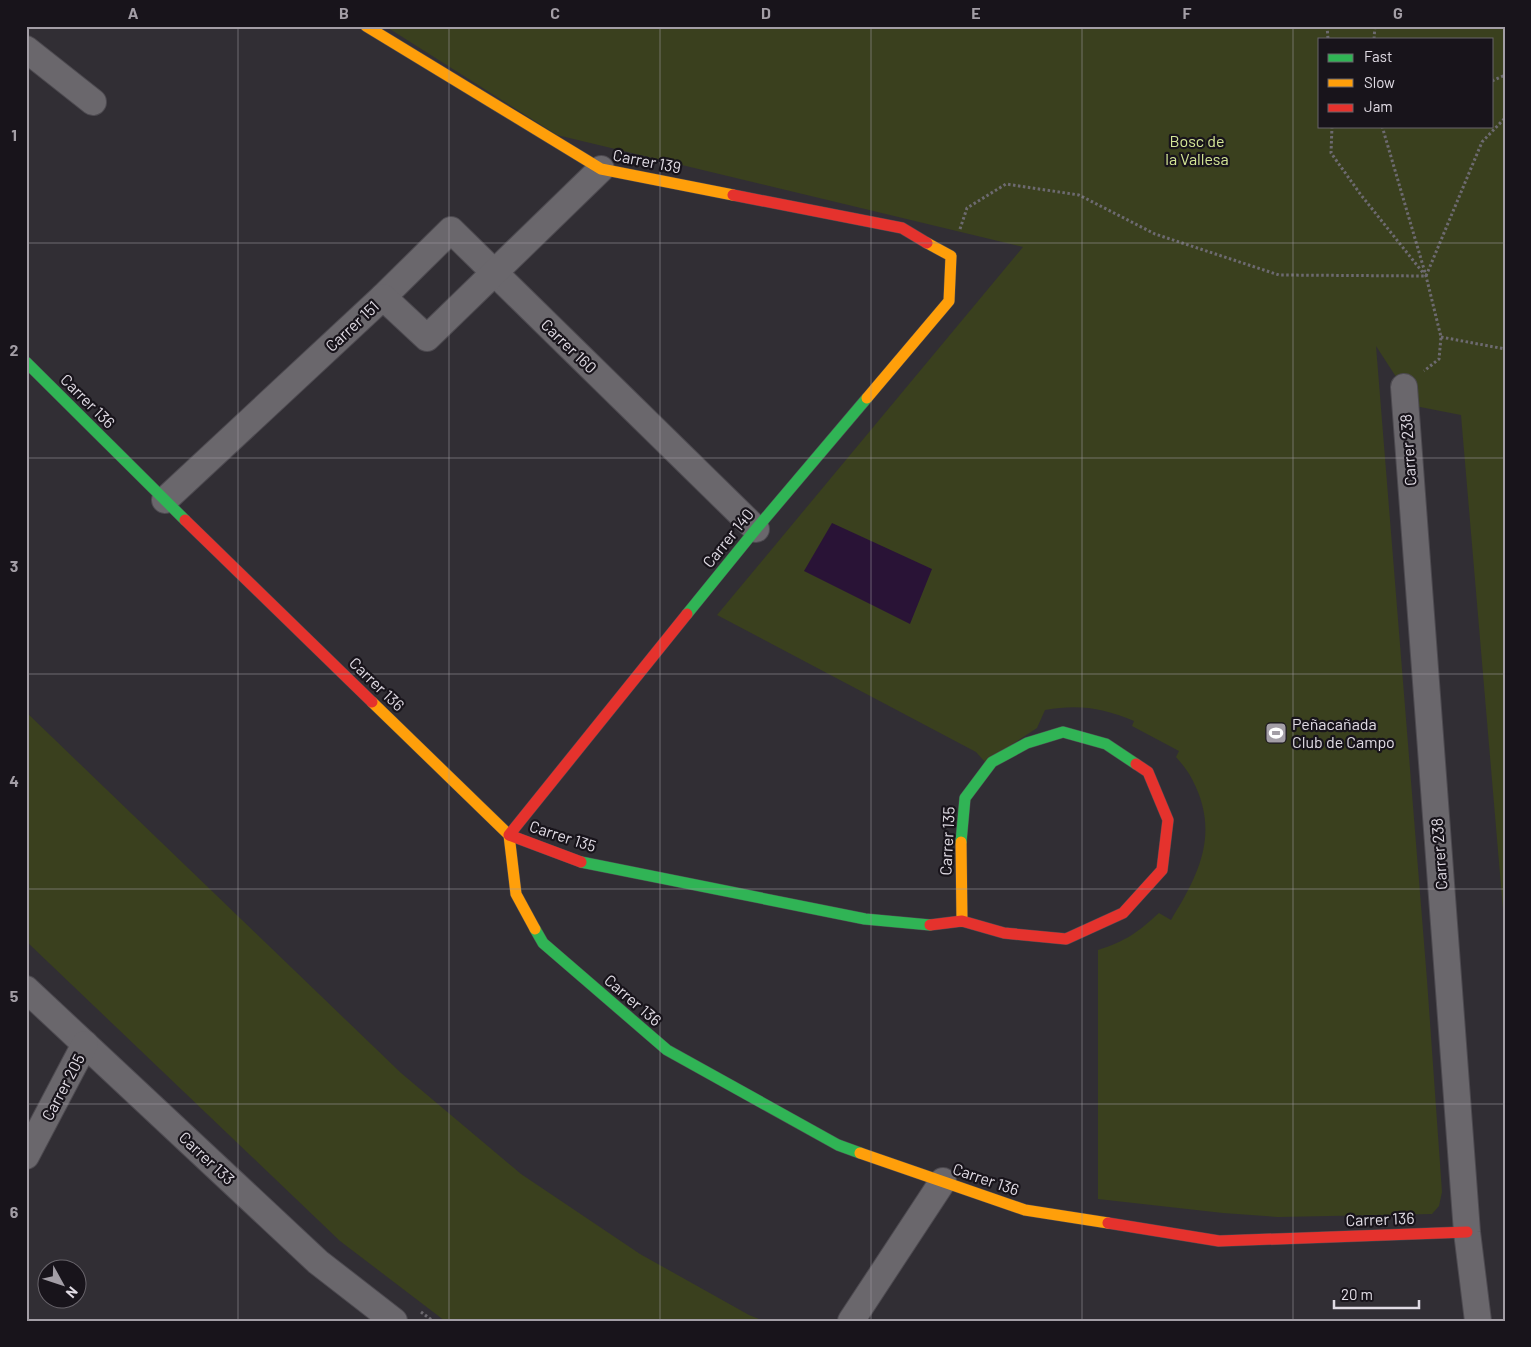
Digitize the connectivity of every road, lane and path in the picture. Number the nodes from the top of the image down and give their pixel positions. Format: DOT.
graph roads {
  1 [pos="366,26"];
  2 [pos="26,49"];
  3 [pos="93,102"];
  4 [pos="1505,118"];
  5 [pos="1332,128"];
  6 [pos="1383,128"];
  7 [pos="601,169"];
  8 [pos="951,256"];
  9 [pos="494,272"];
  10 [pos="1426,276"];
  11 [pos="383,296"];
  12 [pos="1441,337"];
  13 [pos="1505,349"];
  14 [pos="26,362"];
  15 [pos="1404,387"];
  16 [pos="165,500"];
  17 [pos="756,529"];
  18 [pos="509,836"];
  19 [pos="962,921"];
  20 [pos="26,989"];
  21 [pos="85,1044"];
  22 [pos="26,1156"];
  23 [pos="943,1181"];
  24 [pos="1467,1232"];
  25 [pos="394,1321"];
  26 [pos="851,1321"];
  27 [pos="1478,1321"];
  1 -- 7 [label="street, Carrer 139"];
  2 -- 3 [label="street"];
  4 -- 10 [label="path"];
  5 -- 10 [label="path"];
  6 -- 10 [label="path"];
  7 -- 8 [label="street, Carrer 139"];
  7 -- 9 [label="street, Carrer 151"];
  8 -- 10 [label="path"];
  8 -- 17 [label="street, Carrer 140"];
  9 -- 11 [label="street, Carrer 151"];
  9 -- 11 [label="street, Carrer 160"];
  9 -- 17 [label="street, Carrer 160"];
  10 -- 12 [label="path"];
  11 -- 16 [label="street, Carrer 151"];
  12 -- 13 [label="path"];
  12 -- 15 [label="path"];
  14 -- 16 [label="street, Carrer 136"];
  15 -- 24 [label="street, Carrer 238"];
  16 -- 18 [label="street, Carrer 136"];
  17 -- 18 [label="street, Carrer 140"];
  18 -- 19 [label="street, Carrer 135"];
  18 -- 23 [label="street, Carrer 136"];
  19 -- 19 [label="street, Carrer 135"];
  20 -- 21 [label="street, Carrer 133"];
  21 -- 22 [label="street, Carrer 205"];
  21 -- 25 [label="street, Carrer 133"];
  23 -- 24 [label="street, Carrer 136"];
  23 -- 26 [label="street"];
  24 -- 27 [label="street, Carrer 238"];
}
